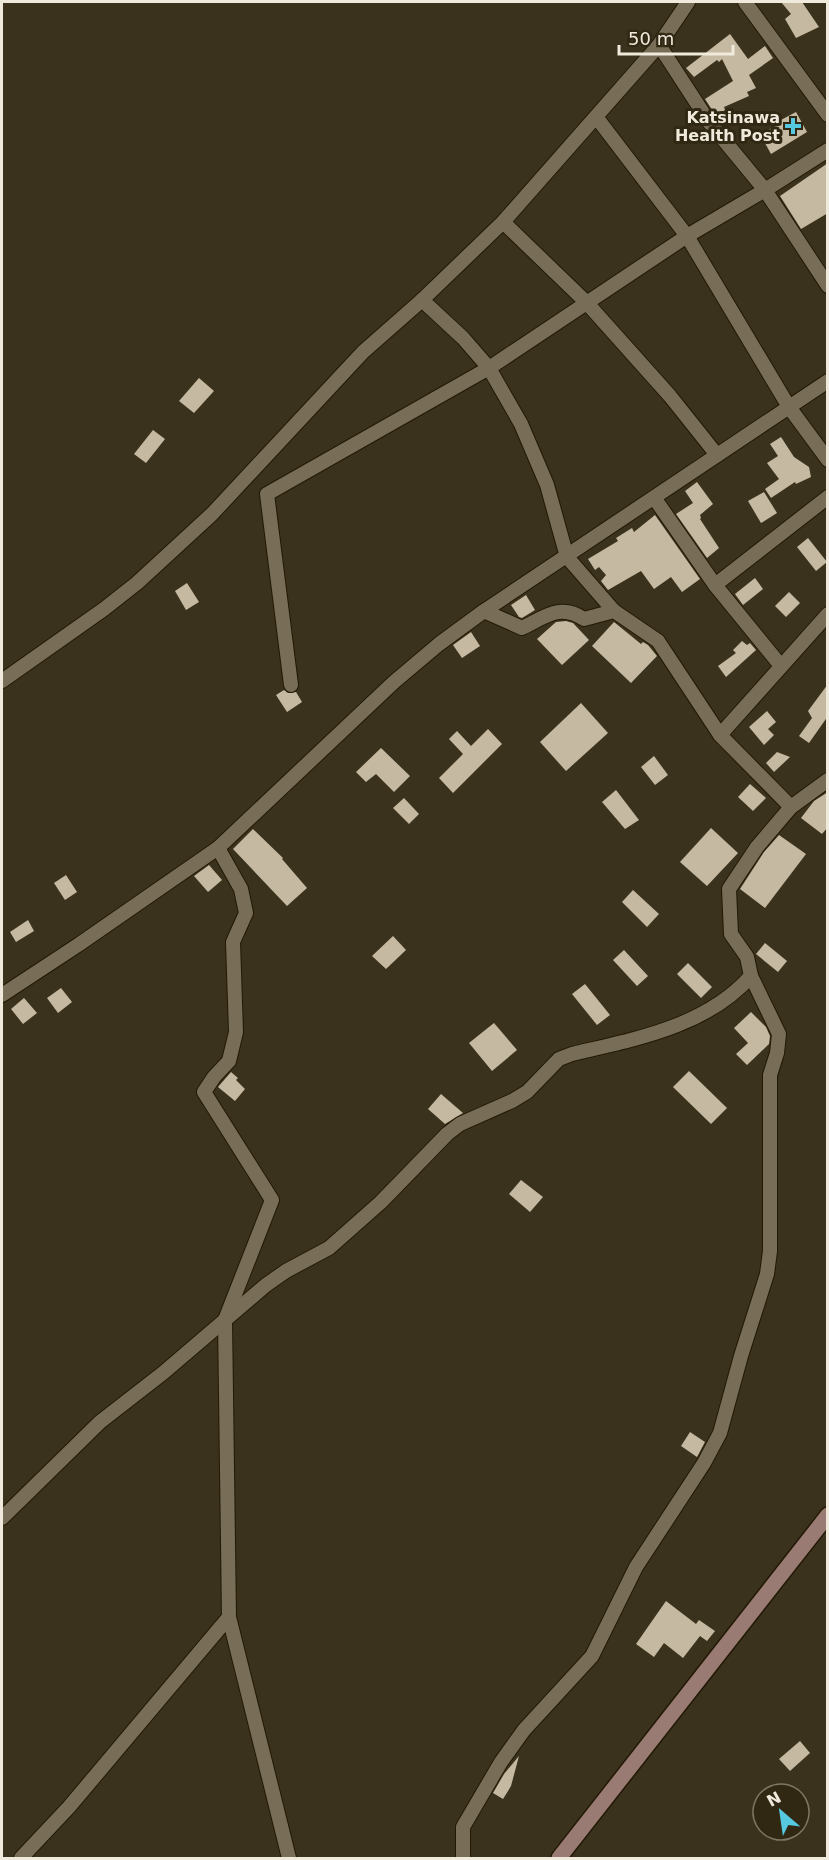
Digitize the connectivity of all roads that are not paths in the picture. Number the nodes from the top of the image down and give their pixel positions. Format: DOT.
graph roads {
  1 [pos="688,2"];
  2 [pos="745,2"];
  3 [pos="659,45"];
  4 [pos="828,115"];
  5 [pos="597,118"];
  6 [pos="828,150"];
  7 [pos="765,190"];
  8 [pos="503,222"];
  9 [pos="687,236"];
  10 [pos="828,286"];
  11 [pos="422,300"];
  12 [pos="586,302"];
  13 [pos="489,368"];
  14 [pos="828,381"];
  15 [pos="789,407"];
  16 [pos="717,455"];
  17 [pos="828,460"];
  18 [pos="828,497"];
  19 [pos="655,499"];
  20 [pos="567,557"];
  21 [pos="715,585"];
  22 [pos="484,611"];
  23 [pos="614,611"];
  24 [pos="828,614"];
  25 [pos="781,666"];
  26 [pos="2,681"];
  27 [pos="291,685"];
  28 [pos="720,735"];
  29 [pos="828,780"];
  30 [pos="791,807"];
  31 [pos="218,848"];
  32 [pos="751,976"];
  33 [pos="2,995"];
  34 [pos="225,1320"];
  35 [pos="828,1515"];
  36 [pos="2,1518"];
  37 [pos="229,1617"];
  38 [pos="21,1858"];
  39 [pos="289,1858"];
  40 [pos="463,1858"];
  41 [pos="560,1858"];
  1 -- 3 [label="street"];
  2 -- 4 [label="street"];
  3 -- 5 [label="street"];
  3 -- 7 [label="street"];
  5 -- 8 [label="street"];
  5 -- 9 [label="street"];
  6 -- 7 [label="street"];
  7 -- 9 [label="street"];
  7 -- 10 [label="street"];
  8 -- 11 [label="street"];
  8 -- 12 [label="street"];
  9 -- 12 [label="street"];
  9 -- 15 [label="street"];
  11 -- 13 [label="street"];
  11 -- 26 [label="street"];
  12 -- 13 [label="street"];
  12 -- 16 [label="street"];
  13 -- 20 [label="street"];
  13 -- 27 [label="street"];
  14 -- 15 [label="street"];
  15 -- 16 [label="street"];
  15 -- 17 [label="street"];
  16 -- 19 [label="street"];
  18 -- 21 [label="street"];
  19 -- 20 [label="street"];
  19 -- 21 [label="street"];
  20 -- 22 [label="street"];
  20 -- 23 [label="street"];
  21 -- 25 [label="street"];
  22 -- 23 [label="street"];
  22 -- 31 [label="street"];
  23 -- 28 [label="street"];
  24 -- 25 [label="street"];
  25 -- 28 [label="street"];
  28 -- 30 [label="street"];
  29 -- 30 [label="street"];
  30 -- 32 [label="street"];
  31 -- 33 [label="street"];
  31 -- 34 [label="street"];
  32 -- 34 [label="street"];
  32 -- 40 [label="street"];
  34 -- 36 [label="street"];
  34 -- 37 [label="street"];
  35 -- 41 [label="street"];
  37 -- 38 [label="street"];
  37 -- 39 [label="street"];
}
